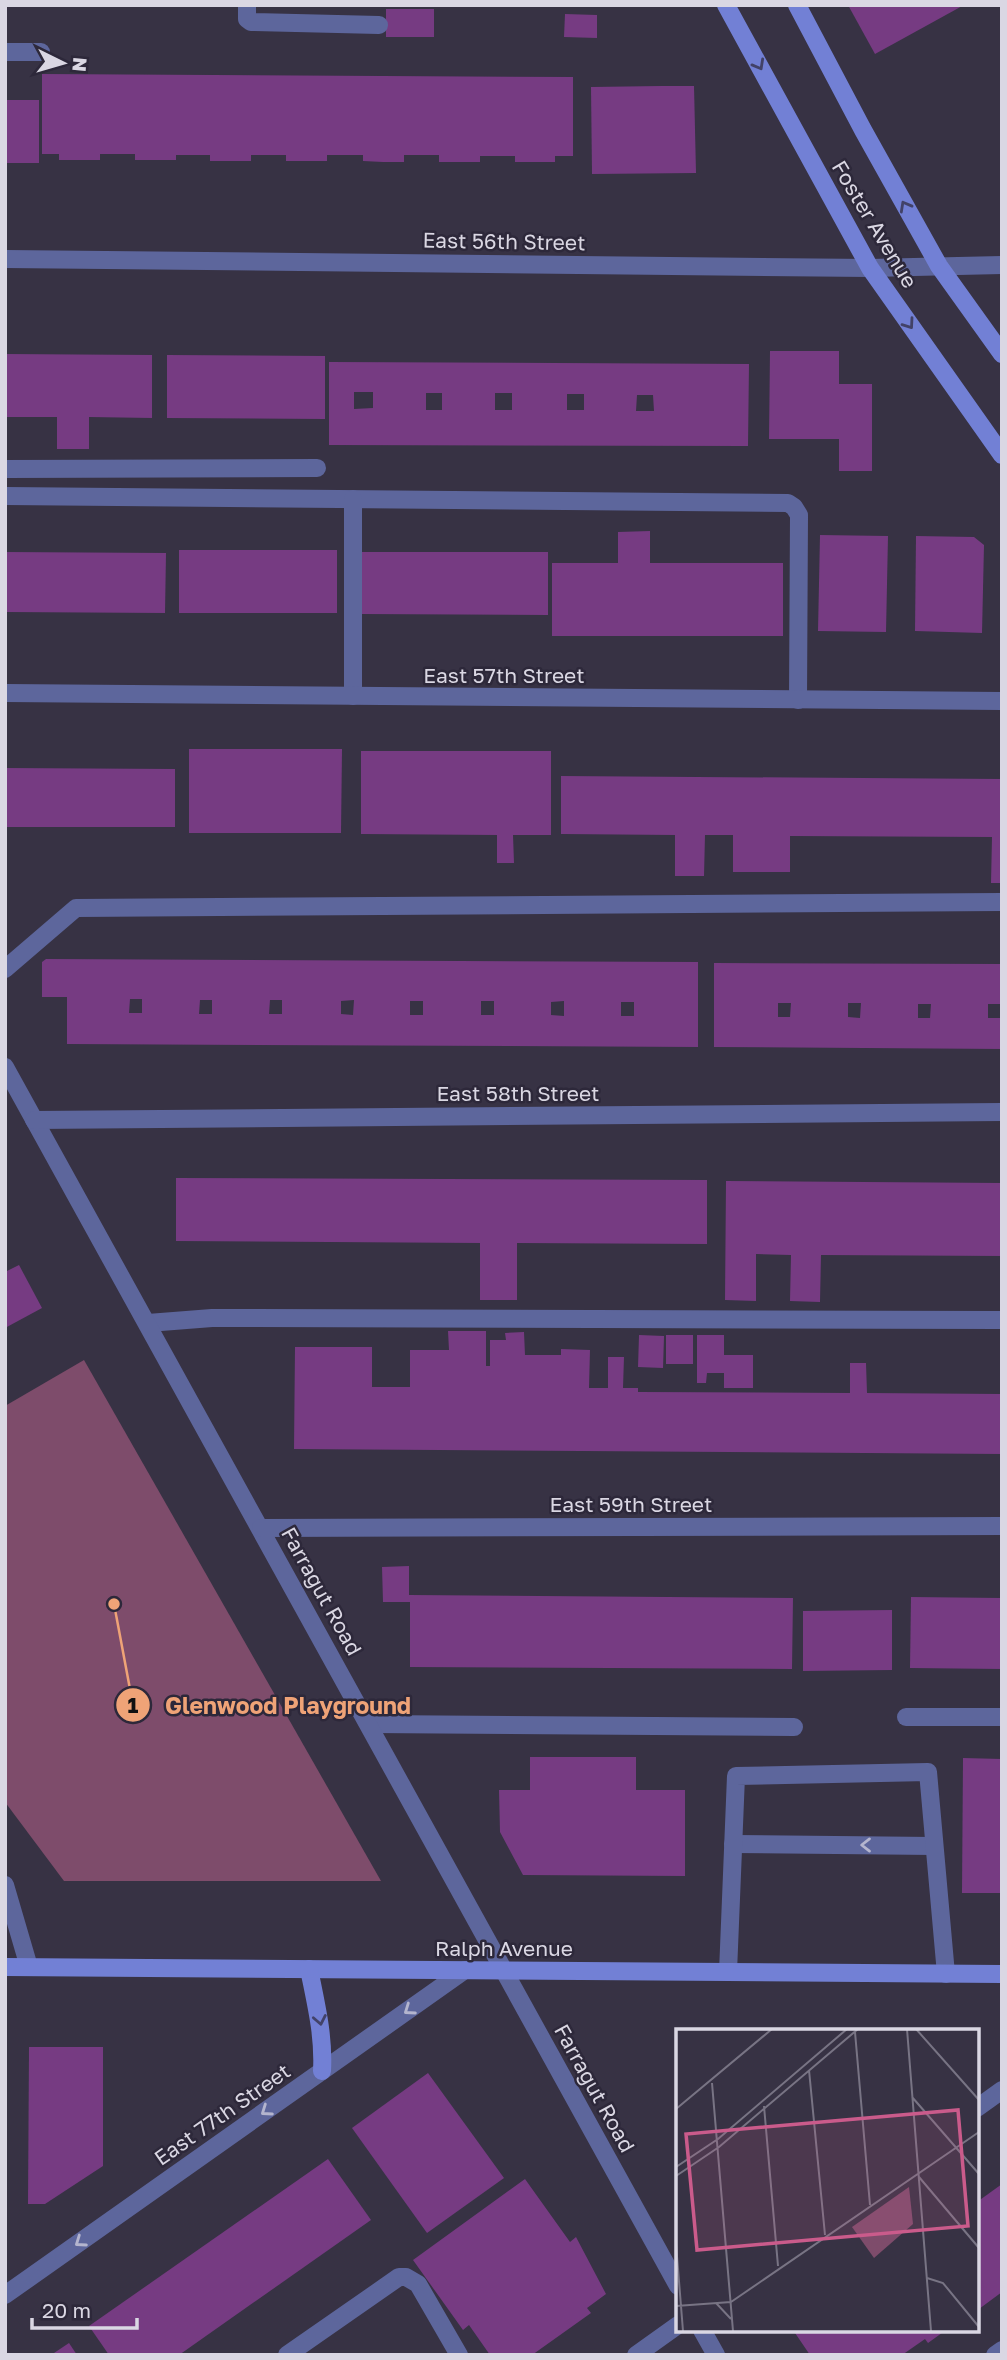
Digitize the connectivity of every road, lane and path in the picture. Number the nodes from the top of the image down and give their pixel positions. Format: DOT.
graph roads {
  1 [pos="247,5"];
  2 [pos="726,5"];
  3 [pos="797,5"];
  4 [pos="379,25"];
  5 [pos="5,52"];
  6 [pos="41,52"];
  7 [pos="5,259"];
  8 [pos="1002,265"];
  9 [pos="939,266"];
  10 [pos="870,268"];
  11 [pos="1002,354"];
  12 [pos="1002,454"];
  13 [pos="317,468"];
  14 [pos="5,469"];
  15 [pos="5,496"];
  16 [pos="353,499"];
  17 [pos="5,693"];
  18 [pos="353,696"];
  19 [pos="798,700"];
  20 [pos="1002,701"];
  21 [pos="1002,902"];
  22 [pos="5,968"];
  23 [pos="5,1066"];
  24 [pos="1002,1112"];
  25 [pos="34,1120"];
  26 [pos="1002,1320"];
  27 [pos="148,1323"];
  28 [pos="1002,1527"];
  29 [pos="261,1528"];
  30 [pos="906,1717"];
  31 [pos="1002,1717"];
  32 [pos="370,1724"];
  33 [pos="794,1727"];
  34 [pos="733,1844"];
  35 [pos="934,1846"];
  36 [pos="5,1885"];
  37 [pos="5,1966"];
  38 [pos="29,1967"];
  39 [pos="309,1969"];
  40 [pos="465,1970"];
  41 [pos="503,1970"];
  42 [pos="728,1972"];
  43 [pos="946,1973"];
  44 [pos="1002,1974"];
  45 [pos="322,2071"];
  46 [pos="1002,2090"];
  47 [pos="979,2107"];
  48 [pos="676,2282"];
  49 [pos="5,2295"];
  50 [pos="676,2326"];
  51 [pos="703,2332"];
  52 [pos="1002,2350"];
  53 [pos="287,2355"];
  54 [pos="459,2355"];
  55 [pos="636,2355"];
  56 [pos="716,2355"];
  57 [pos="995,2355"];
  1 -- 4 [label="street"];
  2 -- 10 [label="main road, Foster Avenue, one-way"];
  9 -- 3 [label="main road, Foster Avenue, one-way"];
  5 -- 6 [label="street"];
  7 -- 10 [label="street, East 56th Street"];
  8 -- 9 [label="street, East 56th Street"];
  9 -- 10 [label="street, East 56th Street"];
  9 -- 11 [label="main road, Foster Avenue"];
  10 -- 12 [label="main road, Foster Avenue, one-way"];
  13 -- 14 [label="street"];
  15 -- 16 [label="street"];
  16 -- 18 [label="street"];
  16 -- 19 [label="street"];
  17 -- 18 [label="street, East 57th Street"];
  18 -- 19 [label="street, East 57th Street"];
  19 -- 20 [label="street, East 57th Street"];
  21 -- 22 [label="street"];
  23 -- 25 [label="street, Farragut Road"];
  24 -- 25 [label="street, East 58th Street"];
  25 -- 27 [label="street, Farragut Road"];
  26 -- 27 [label="street"];
  27 -- 29 [label="street, Farragut Road"];
  28 -- 29 [label="street, East 59th Street"];
  29 -- 32 [label="street, Farragut Road"];
  30 -- 31 [label="street"];
  32 -- 33 [label="street"];
  32 -- 41 [label="street, Farragut Road"];
  35 -- 34 [label="street, one-way"];
  34 -- 35 [label="street"];
  34 -- 42 [label="street"];
  35 -- 43 [label="street"];
  36 -- 38 [label="street"];
  37 -- 38 [label="main road, Ralph Avenue"];
  38 -- 39 [label="main road, Ralph Avenue"];
  39 -- 40 [label="main road, Ralph Avenue"];
  39 -- 45 [label="main road, one-way"];
  40 -- 41 [label="main road, Ralph Avenue"];
  40 -- 45 [label="street, East 77th Street, one-way"];
  41 -- 42 [label="main road, Ralph Avenue"];
  41 -- 48 [label="street, Farragut Road"];
  42 -- 43 [label="main road, Ralph Avenue"];
  43 -- 44 [label="main road, Ralph Avenue"];
  45 -- 49 [label="street, East 77th Street, one-way"];
  46 -- 47 [label="street"];
  50 -- 55 [label="street"];
  51 -- 56 [label="street"];
  52 -- 57 [label="street"];
  53 -- 54 [label="street"];
}
